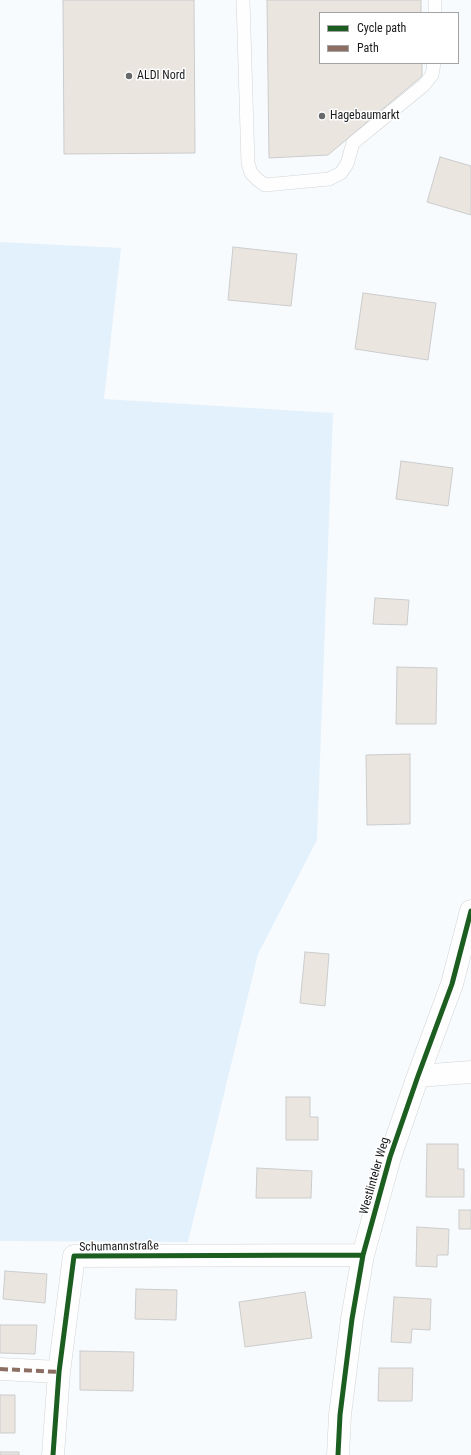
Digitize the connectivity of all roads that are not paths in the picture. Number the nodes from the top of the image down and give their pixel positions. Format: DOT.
graph roads {
  1 [pos="243,0"];
  2 [pos="435,0"];
  3 [pos="435,12"];
  4 [pos="434,64"];
  5 [pos="471,911"];
  6 [pos="471,1072"];
  7 [pos="418,1076"];
  8 [pos="363,1256"];
  9 [pos="0,1369"];
  10 [pos="59,1372"];
  11 [pos="53,1455"];
  12 [pos="338,1455"];
  1 -- 4 [label="lane"];
  2 -- 3 [label="lane"];
  5 -- 7 [label="street, Westlinteler Weg"];
  6 -- 7 [label="street"];
  7 -- 8 [label="street, Westlinteler Weg"];
  8 -- 10 [label="street, Schumannstraße"];
  8 -- 12 [label="street, Westlinteler Weg"];
  9 -- 10 [label="street"];
  10 -- 11 [label="street, Schumannstraße"];
}
